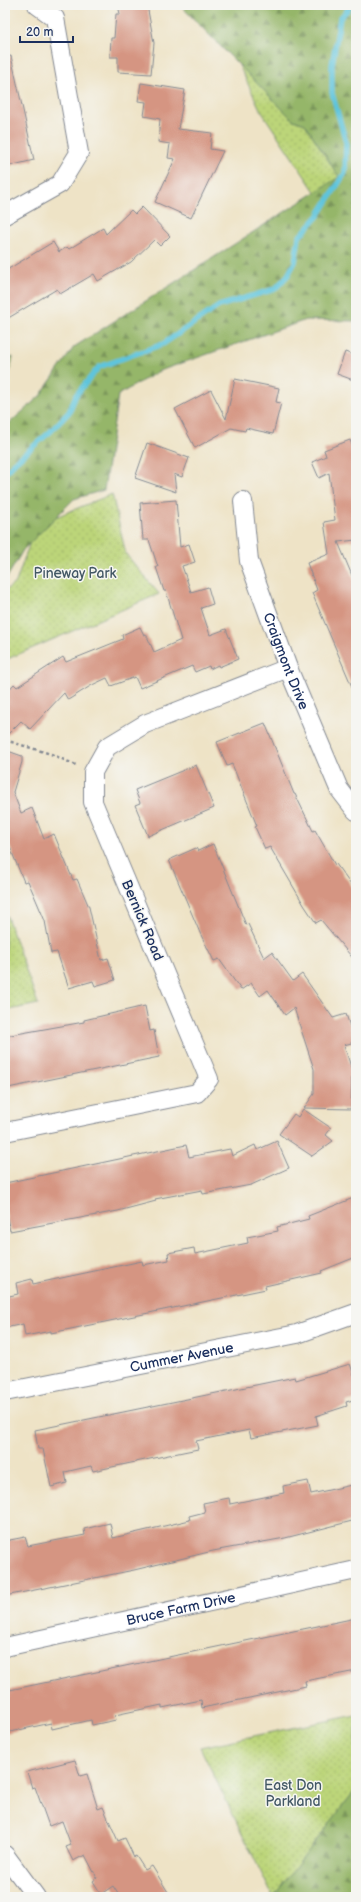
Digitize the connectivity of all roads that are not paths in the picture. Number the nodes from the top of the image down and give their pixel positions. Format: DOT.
graph roads {
  1 [pos="37,5"];
  2 [pos="5,215"];
  3 [pos="243,501"];
  4 [pos="288,668"];
  5 [pos="356,811"];
  6 [pos="5,1132"];
  7 [pos="356,1313"];
  8 [pos="5,1392"];
  9 [pos="356,1570"];
  10 [pos="5,1647"];
  11 [pos="5,1855"];
  12 [pos="36,1897"];
  1 -- 2 [label="street"];
  3 -- 4 [label="street, Craigmont Drive"];
  4 -- 5 [label="street, Craigmont Drive"];
  4 -- 6 [label="street, Bernick Road"];
  7 -- 8 [label="street, Cummer Avenue"];
  9 -- 10 [label="street, Bruce Farm Drive"];
  11 -- 12 [label="street"];
}
